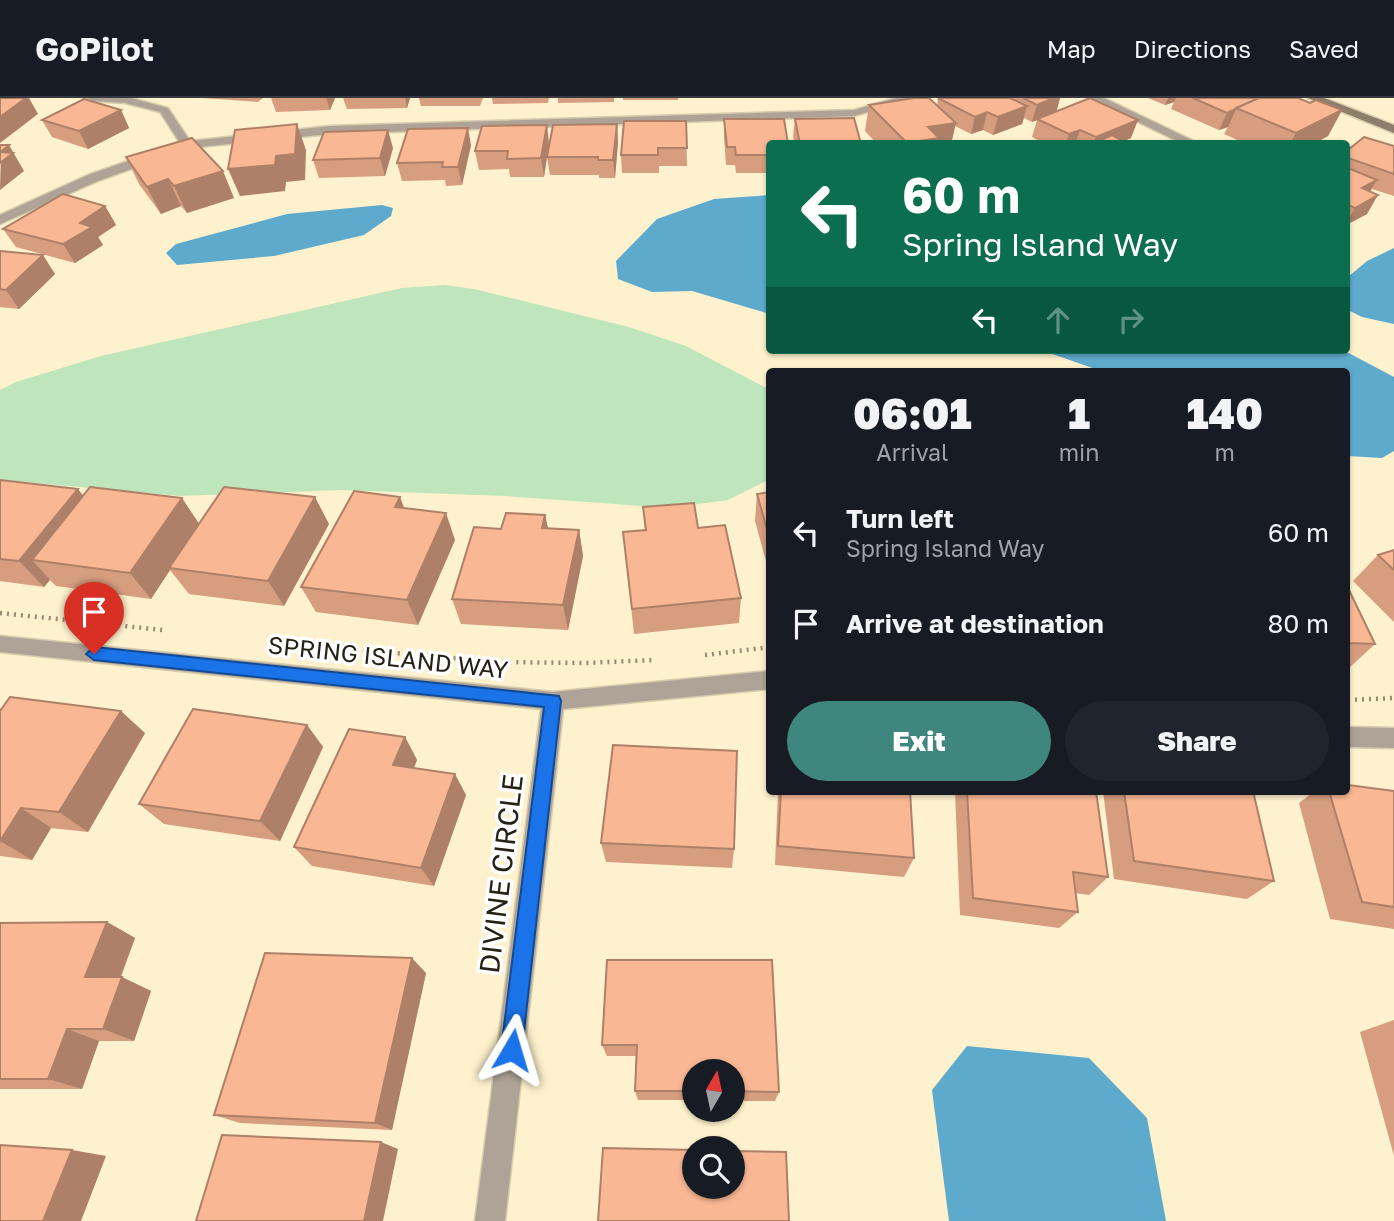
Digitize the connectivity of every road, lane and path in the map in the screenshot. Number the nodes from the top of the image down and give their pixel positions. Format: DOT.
graph roads {
  1 [pos="93,98"];
  2 [pos="909,98"];
  3 [pos="1095,98"];
  4 [pos="1314,98"];
  5 [pos="1394,129"];
  6 [pos="1185,140"];
  7 [pos="187,145"];
  8 [pos="0,220"];
  9 [pos="0,612"];
  10 [pos="168,631"];
  11 [pos="7,645"];
  12 [pos="329,647"];
  13 [pos="766,648"];
  14 [pos="698,656"];
  15 [pos="658,660"];
  16 [pos="0,665"];
  17 [pos="766,680"];
  18 [pos="1394,698"];
  19 [pos="1350,700"];
  20 [pos="553,701"];
  21 [pos="1350,737"];
  22 [pos="1394,738"];
  23 [pos="490,1221"];
  1 -- 7 [label="street"];
  2 -- 7 [label="street"];
  3 -- 6 [label="street"];
  4 -- 5 [label="street"];
  7 -- 8 [label="street"];
  9 -- 10 [label="path"];
  11 -- 16 [label="street"];
  11 -- 20 [label="street, SPRING ISLAND WAY"];
  12 -- 15 [label="path"];
  13 -- 14 [label="path"];
  17 -- 20 [label="street, SPRING ISLAND WAY"];
  18 -- 19 [label="path"];
  20 -- 23 [label="street, DIVINE CIRCLE"];
  21 -- 22 [label="street"];
}
